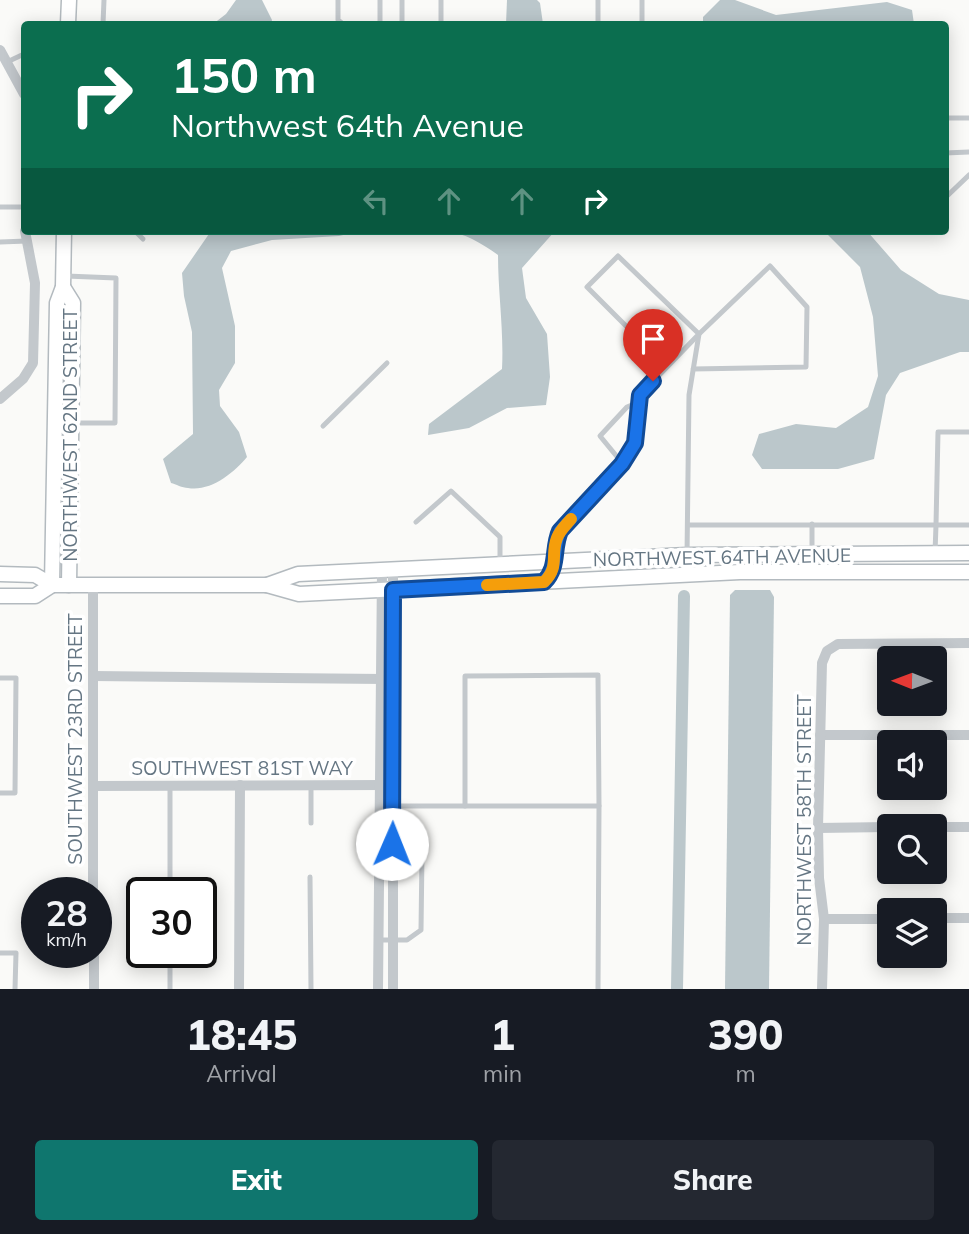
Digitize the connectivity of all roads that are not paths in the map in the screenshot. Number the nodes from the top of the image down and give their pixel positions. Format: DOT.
graph roads {
  1 [pos="68,0"];
  2 [pos="104,0"];
  3 [pos="338,0"];
  4 [pos="380,0"];
  5 [pos="402,0"];
  6 [pos="441,0"];
  7 [pos="598,0"];
  8 [pos="642,0"];
  9 [pos="68,21"];
  10 [pos="103,21"];
  11 [pos="339,21"];
  12 [pos="380,21"];
  13 [pos="402,21"];
  14 [pos="441,21"];
  15 [pos="598,21"];
  16 [pos="642,21"];
  17 [pos="0,50"];
  18 [pos="21,55"];
  19 [pos="7,62"];
  20 [pos="21,88"];
  21 [pos="949,118"];
  22 [pos="969,118"];
  23 [pos="969,152"];
  24 [pos="949,153"];
  25 [pos="969,175"];
  26 [pos="949,194"];
  27 [pos="0,206"];
  28 [pos="21,207"];
  29 [pos="64,235"];
  30 [pos="139,235"];
  31 [pos="26,236"];
  32 [pos="143,239"];
  33 [pos="0,242"];
  34 [pos="63,281"];
  35 [pos="699,334"];
  36 [pos="387,363"];
  37 [pos="667,367"];
  38 [pos="693,369"];
  39 [pos="0,400"];
  40 [pos="639,402"];
  41 [pos="72,423"];
  42 [pos="323,426"];
  43 [pos="969,432"];
  44 [pos="55,440"];
  45 [pos="71,456"];
  46 [pos="622,464"];
  47 [pos="416,522"];
  48 [pos="812,524"];
  49 [pos="688,525"];
  50 [pos="936,525"];
  51 [pos="969,525"];
  52 [pos="812,553"];
  53 [pos="935,553"];
  54 [pos="969,553"];
  55 [pos="687,555"];
  56 [pos="554,562"];
  57 [pos="500,564"];
  58 [pos="388,571"];
  59 [pos="935,572"];
  60 [pos="969,572"];
  61 [pos="0,574"];
  62 [pos="688,575"];
  63 [pos="544,582"];
  64 [pos="52,585"];
  65 [pos="69,585"];
  66 [pos="267,585"];
  67 [pos="93,586"];
  68 [pos="387,591"];
  69 [pos="0,596"];
  70 [pos="969,643"];
  71 [pos="93,676"];
  72 [pos="0,678"];
  73 [pos="392,679"];
  74 [pos="379,680"];
  75 [pos="820,735"];
  76 [pos="969,735"];
  77 [pos="240,785"];
  78 [pos="392,785"];
  79 [pos="93,786"];
  80 [pos="170,786"];
  81 [pos="311,786"];
  82 [pos="379,786"];
  83 [pos="0,793"];
  84 [pos="379,806"];
  85 [pos="392,806"];
  86 [pos="465,806"];
  87 [pos="598,806"];
  88 [pos="311,823"];
  89 [pos="877,827"];
  90 [pos="947,827"];
  91 [pos="969,827"];
  92 [pos="818,828"];
  93 [pos="378,843"];
  94 [pos="392,844"];
  95 [pos="93,877"];
  96 [pos="170,877"];
  97 [pos="310,877"];
  98 [pos="947,918"];
  99 [pos="969,918"];
  100 [pos="824,919"];
  101 [pos="877,919"];
  102 [pos="379,940"];
  103 [pos="393,940"];
  104 [pos="0,953"];
  105 [pos="93,968"];
  106 [pos="170,968"];
  107 [pos="15,989"];
  108 [pos="94,989"];
  109 [pos="170,989"];
  110 [pos="239,989"];
  111 [pos="311,989"];
  112 [pos="379,989"];
  113 [pos="393,989"];
  114 [pos="598,989"];
  115 [pos="822,989"];
  1 -- 9 [label="street"];
  2 -- 10 [label="lane"];
  3 -- 11 [label="lane"];
  4 -- 12 [label="lane"];
  5 -- 13 [label="lane"];
  6 -- 14 [label="lane"];
  7 -- 15 [label="lane"];
  8 -- 16 [label="lane"];
  17 -- 19 [label="street"];
  18 -- 19 [label="lane"];
  19 -- 20 [label="street"];
  21 -- 22 [label="lane"];
  23 -- 24 [label="lane"];
  25 -- 26 [label="lane"];
  27 -- 28 [label="lane"];
  29 -- 34 [label="street, NORTHWEST 62ND STREET"];
  30 -- 32 [label="lane"];
  31 -- 33 [label="lane"];
  31 -- 39 [label="street"];
  34 -- 41 [label="street, NORTHWEST 62ND STREET"];
  34 -- 41 [label="lane"];
  34 -- 44 [label="street, NORTHWEST 62ND STREET"];
  35 -- 37 [label="lane"];
  35 -- 37 [label="lane"];
  35 -- 38 [label="lane"];
  35 -- 38 [label="lane"];
  36 -- 42 [label="lane"];
  37 -- 40 [label="lane"];
  38 -- 49 [label="lane"];
  40 -- 46 [label="lane"];
  40 -- 46 [label="lane"];
  41 -- 45 [label="street, NORTHWEST 62ND STREET"];
  43 -- 50 [label="lane"];
  44 -- 45 [label="street"];
  44 -- 64 [label="street, NORTHWEST 62ND STREET"];
  45 -- 65 [label="street, NORTHWEST 62ND STREET"];
  46 -- 56 [label="lane"];
  47 -- 57 [label="lane"];
  48 -- 49 [label="lane"];
  48 -- 50 [label="lane"];
  48 -- 52 [label="lane"];
  49 -- 55 [label="lane"];
  50 -- 51 [label="lane"];
  50 -- 53 [label="lane"];
  52 -- 53 [label="street, NORTHWEST 64TH AVENUE"];
  52 -- 55 [label="street, NORTHWEST 64TH AVENUE"];
  53 -- 54 [label="street, NORTHWEST 64TH AVENUE"];
  53 -- 59 [label="street"];
  55 -- 56 [label="street, NORTHWEST 64TH AVENUE"];
  55 -- 62 [label="street"];
  56 -- 57 [label="street, NORTHWEST 64TH AVENUE"];
  56 -- 63 [label="street"];
  57 -- 58 [label="street, NORTHWEST 64TH AVENUE"];
  58 -- 66 [label="street, NORTHWEST 64TH AVENUE"];
  58 -- 68 [label="street"];
  59 -- 60 [label="street, NORTHWEST 64TH AVENUE"];
  59 -- 62 [label="street, NORTHWEST 64TH AVENUE"];
  61 -- 64 [label="street"];
  62 -- 63 [label="street, NORTHWEST 64TH AVENUE"];
  63 -- 68 [label="street, NORTHWEST 64TH AVENUE"];
  64 -- 65 [label="street, NORTHWEST 64TH AVENUE"];
  64 -- 69 [label="street"];
  65 -- 67 [label="street, NORTHWEST 64TH AVENUE"];
  66 -- 67 [label="street, NORTHWEST 64TH AVENUE"];
  66 -- 68 [label="street, NORTHWEST 64TH AVENUE"];
  67 -- 71 [label="street, SOUTHWEST 23RD STREET"];
  68 -- 73 [label="street"];
  68 -- 74 [label="street"];
  70 -- 75 [label="street, NORTHWEST 58TH STREET"];
  71 -- 74 [label="street"];
  71 -- 79 [label="street, SOUTHWEST 23RD STREET"];
  72 -- 83 [label="lane"];
  73 -- 74 [label="street"];
  73 -- 78 [label="street"];
  74 -- 82 [label="street"];
  75 -- 76 [label="street"];
  75 -- 92 [label="street, NORTHWEST 58TH STREET"];
  77 -- 80 [label="street, SOUTHWEST 81ST WAY"];
  77 -- 81 [label="street, SOUTHWEST 81ST WAY"];
  77 -- 110 [label="street"];
  78 -- 82 [label="street, SOUTHWEST 81ST WAY"];
  78 -- 85 [label="street"];
  79 -- 80 [label="street, SOUTHWEST 81ST WAY"];
  79 -- 95 [label="street, SOUTHWEST 23RD STREET"];
  80 -- 96 [label="lane"];
  81 -- 82 [label="street, SOUTHWEST 81ST WAY"];
  81 -- 88 [label="lane"];
  82 -- 84 [label="street"];
  84 -- 85 [label="lane"];
  84 -- 93 [label="street"];
  85 -- 86 [label="lane"];
  85 -- 94 [label="street"];
  86 -- 87 [label="lane"];
  86 -- 87 [label="lane"];
  87 -- 114 [label="lane"];
  89 -- 92 [label="street"];
  90 -- 91 [label="street"];
  92 -- 100 [label="street, NORTHWEST 58TH STREET"];
  93 -- 94 [label="lane"];
  93 -- 102 [label="street"];
  94 -- 103 [label="street"];
  94 -- 103 [label="lane"];
  97 -- 111 [label="lane"];
  98 -- 99 [label="street"];
  100 -- 101 [label="street"];
  100 -- 115 [label="street, NORTHWEST 58TH STREET"];
  102 -- 103 [label="lane"];
  102 -- 112 [label="street"];
  103 -- 113 [label="street"];
  104 -- 107 [label="lane"];
  105 -- 108 [label="street"];
  106 -- 109 [label="lane"];
}
